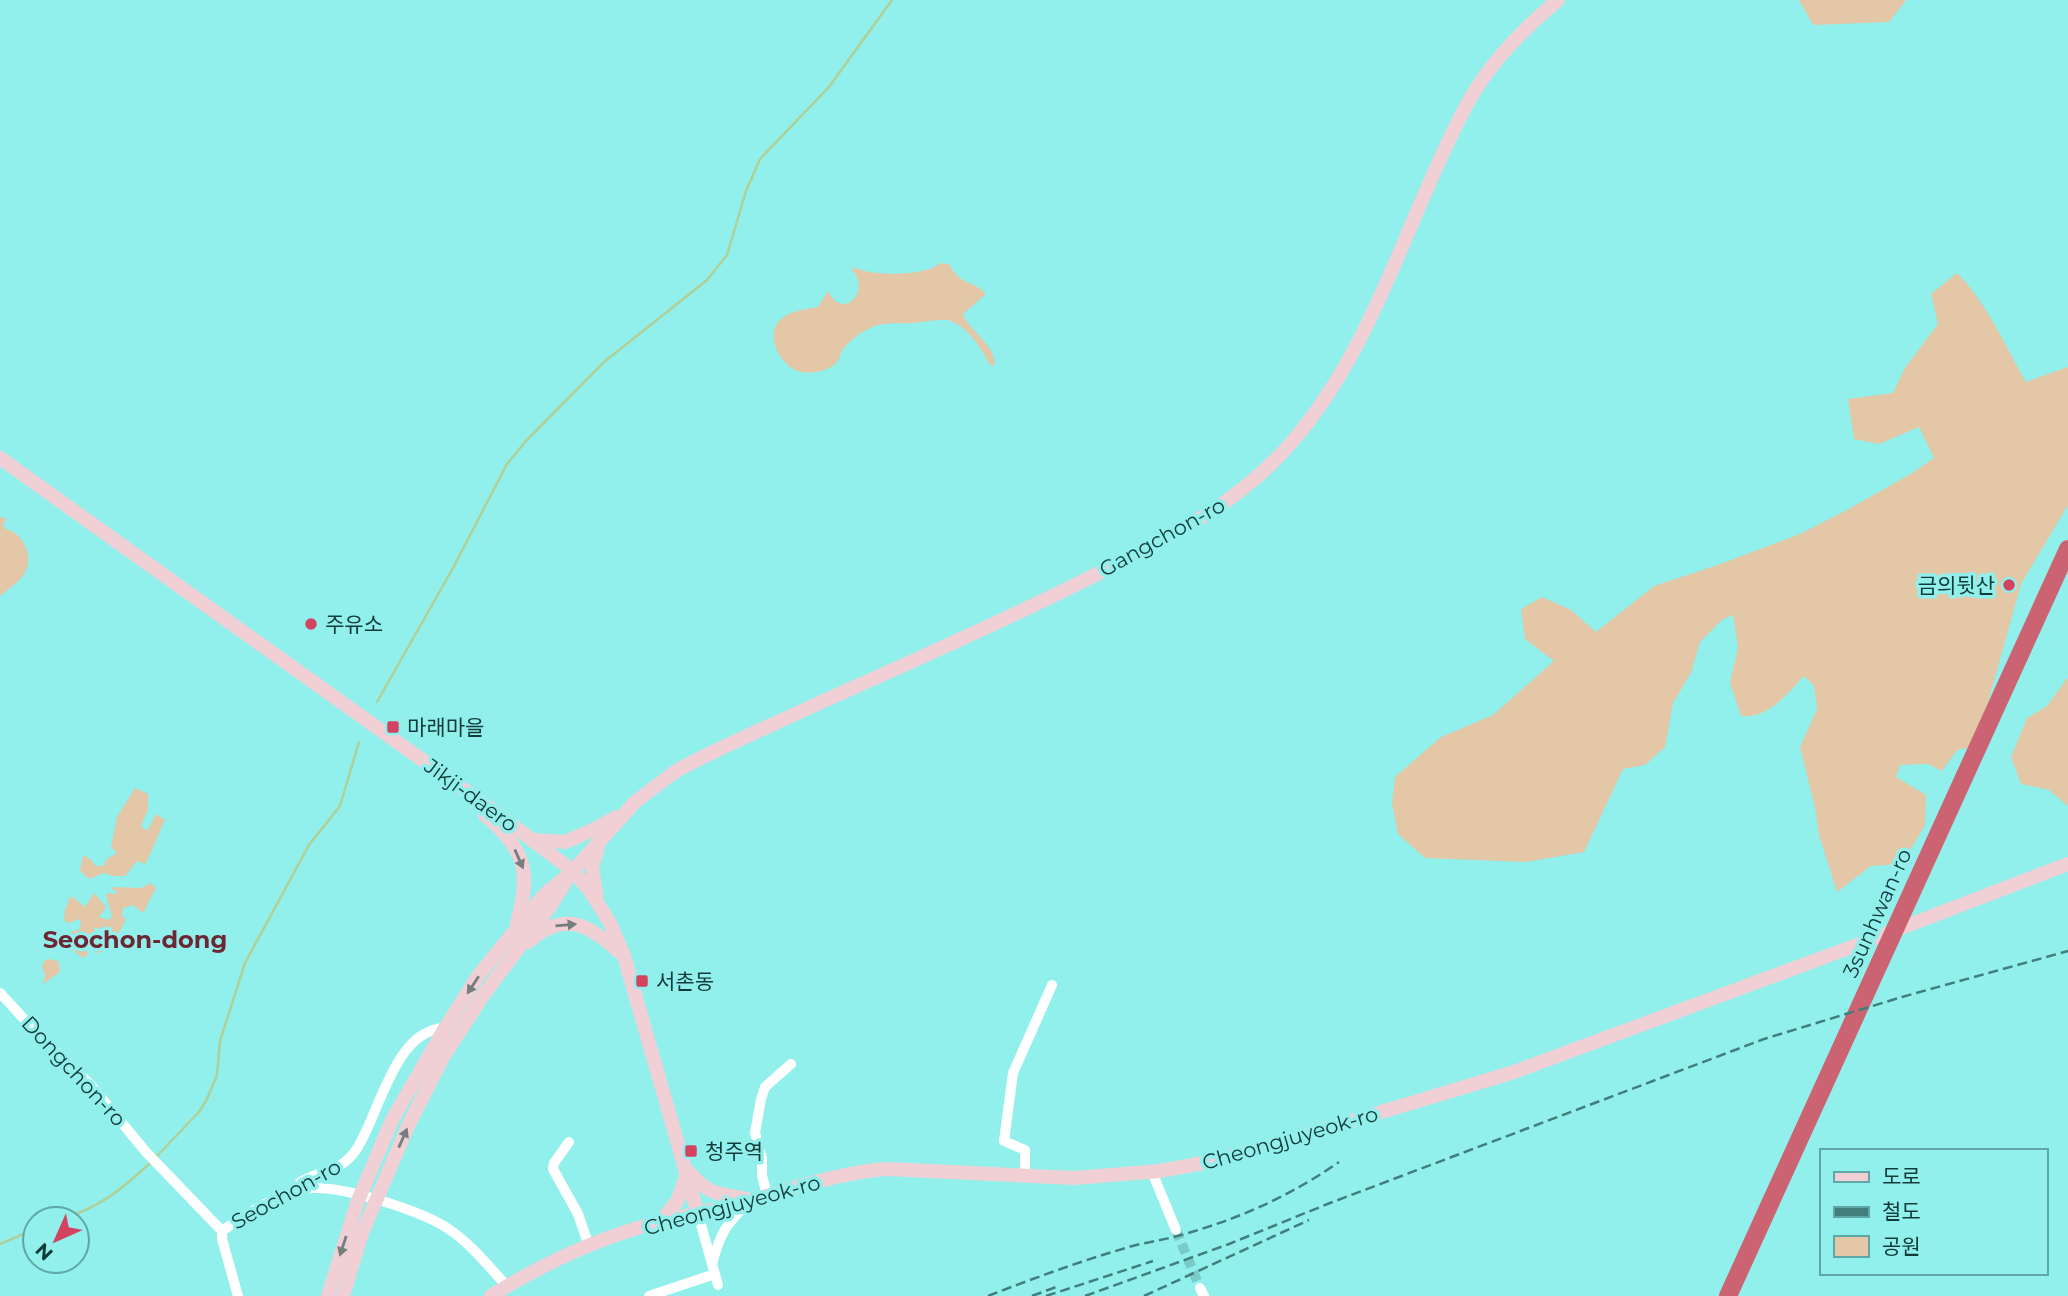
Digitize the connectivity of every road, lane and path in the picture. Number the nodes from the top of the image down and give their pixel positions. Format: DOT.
graph roads {
  1 [pos="1558,0"];
  2 [pos="0,458"];
  3 [pos="2068,549"];
  4 [pos="2068,577"];
  5 [pos="463,788"];
  6 [pos="627,811"];
  7 [pos="601,840"];
  8 [pos="534,841"];
  9 [pos="2068,864"];
  10 [pos="573,871"];
  11 [pos="597,901"];
  12 [pos="1913,903"];
  13 [pos="514,931"];
  14 [pos="624,956"];
  15 [pos="509,959"];
  16 [pos="1052,985"];
  17 [pos="0,993"];
  18 [pos="445,1028"];
  19 [pos="790,1065"];
  20 [pos="1819,1111"];
  21 [pos="569,1142"];
  22 [pos="686,1171"];
  23 [pos="1152,1172"];
  24 [pos="1025,1176"];
  25 [pos="300,1191"];
  26 [pos="360,1196"];
  27 [pos="759,1198"];
  28 [pos="376,1200"];
  29 [pos="698,1214"];
  30 [pos="661,1221"];
  31 [pos="1177,1230"];
  32 [pos="222,1235"];
  33 [pos="589,1246"];
  34 [pos="715,1274"];
  35 [pos="507,1286"];
  36 [pos="238,1296"];
  37 [pos="328,1296"];
  38 [pos="343,1296"];
  39 [pos="491,1296"];
  40 [pos="649,1296"];
  41 [pos="1728,1296"];
  42 [pos="1741,1296"];
  1 -- 6 [label="main road, Gangchon-ro"];
  2 -- 5 [label="main road, Jikji-daero"];
  3 -- 12 [label="highway, 3sunhwan-ro"];
  4 -- 12 [label="highway, 3sunhwan-ro"];
  5 -- 8 [label="main road, Jikji-daero"];
  5 -- 13 [label="main road, one-way"];
  6 -- 7 [label="main road, Gangchon-ro"];
  6 -- 8 [label="main road"];
  7 -- 10 [label="main road, Gangchon-ro"];
  7 -- 11 [label="main road"];
  8 -- 10 [label="main road, Jikji-daero"];
  9 -- 23 [label="main road, Cheongjuyeok-ro"];
  10 -- 11 [label="main road, Jikji-daero"];
  10 -- 13 [label="main road"];
  10 -- 15 [label="main road"];
  11 -- 14 [label="main road, Jikji-daero"];
  12 -- 20 [label="highway, 3sunhwan-ro"];
  13 -- 18 [label="main road, one-way"];
  15 -- 14 [label="main road, one-way"];
  14 -- 22 [label="main road, Jikji-daero"];
  28 -- 15 [label="main road, one-way"];
  16 -- 24 [label="street"];
  17 -- 32 [label="street, Dongchon-ro"];
  18 -- 25 [label="street, Seochon-ro"];
  18 -- 26 [label="main road"];
  19 -- 27 [label="street"];
  20 -- 41 [label="highway, 3sunhwan-ro"];
  20 -- 42 [label="highway, 3sunhwan-ro"];
  21 -- 33 [label="street"];
  22 -- 27 [label="main road"];
  22 -- 29 [label="main road, Jikji-daero"];
  22 -- 30 [label="main road"];
  23 -- 24 [label="main road, Cheongjuyeok-ro"];
  23 -- 31 [label="street"];
  24 -- 27 [label="main road, Cheongjuyeok-ro"];
  25 -- 26 [label="street"];
  25 -- 32 [label="street, Seochon-ro"];
  26 -- 28 [label="street"];
  26 -- 37 [label="main road, one-way"];
  27 -- 29 [label="main road, Cheongjuyeok-ro"];
  27 -- 34 [label="street"];
  28 -- 35 [label="street"];
  28 -- 38 [label="main road"];
  29 -- 30 [label="main road, Cheongjuyeok-ro"];
  29 -- 34 [label="street"];
  30 -- 33 [label="main road, Cheongjuyeok-ro"];
  32 -- 36 [label="street"];
  33 -- 35 [label="main road, Cheongjuyeok-ro"];
  34 -- 40 [label="street"];
  35 -- 39 [label="main road, Cheongjuyeok-ro"];
}
